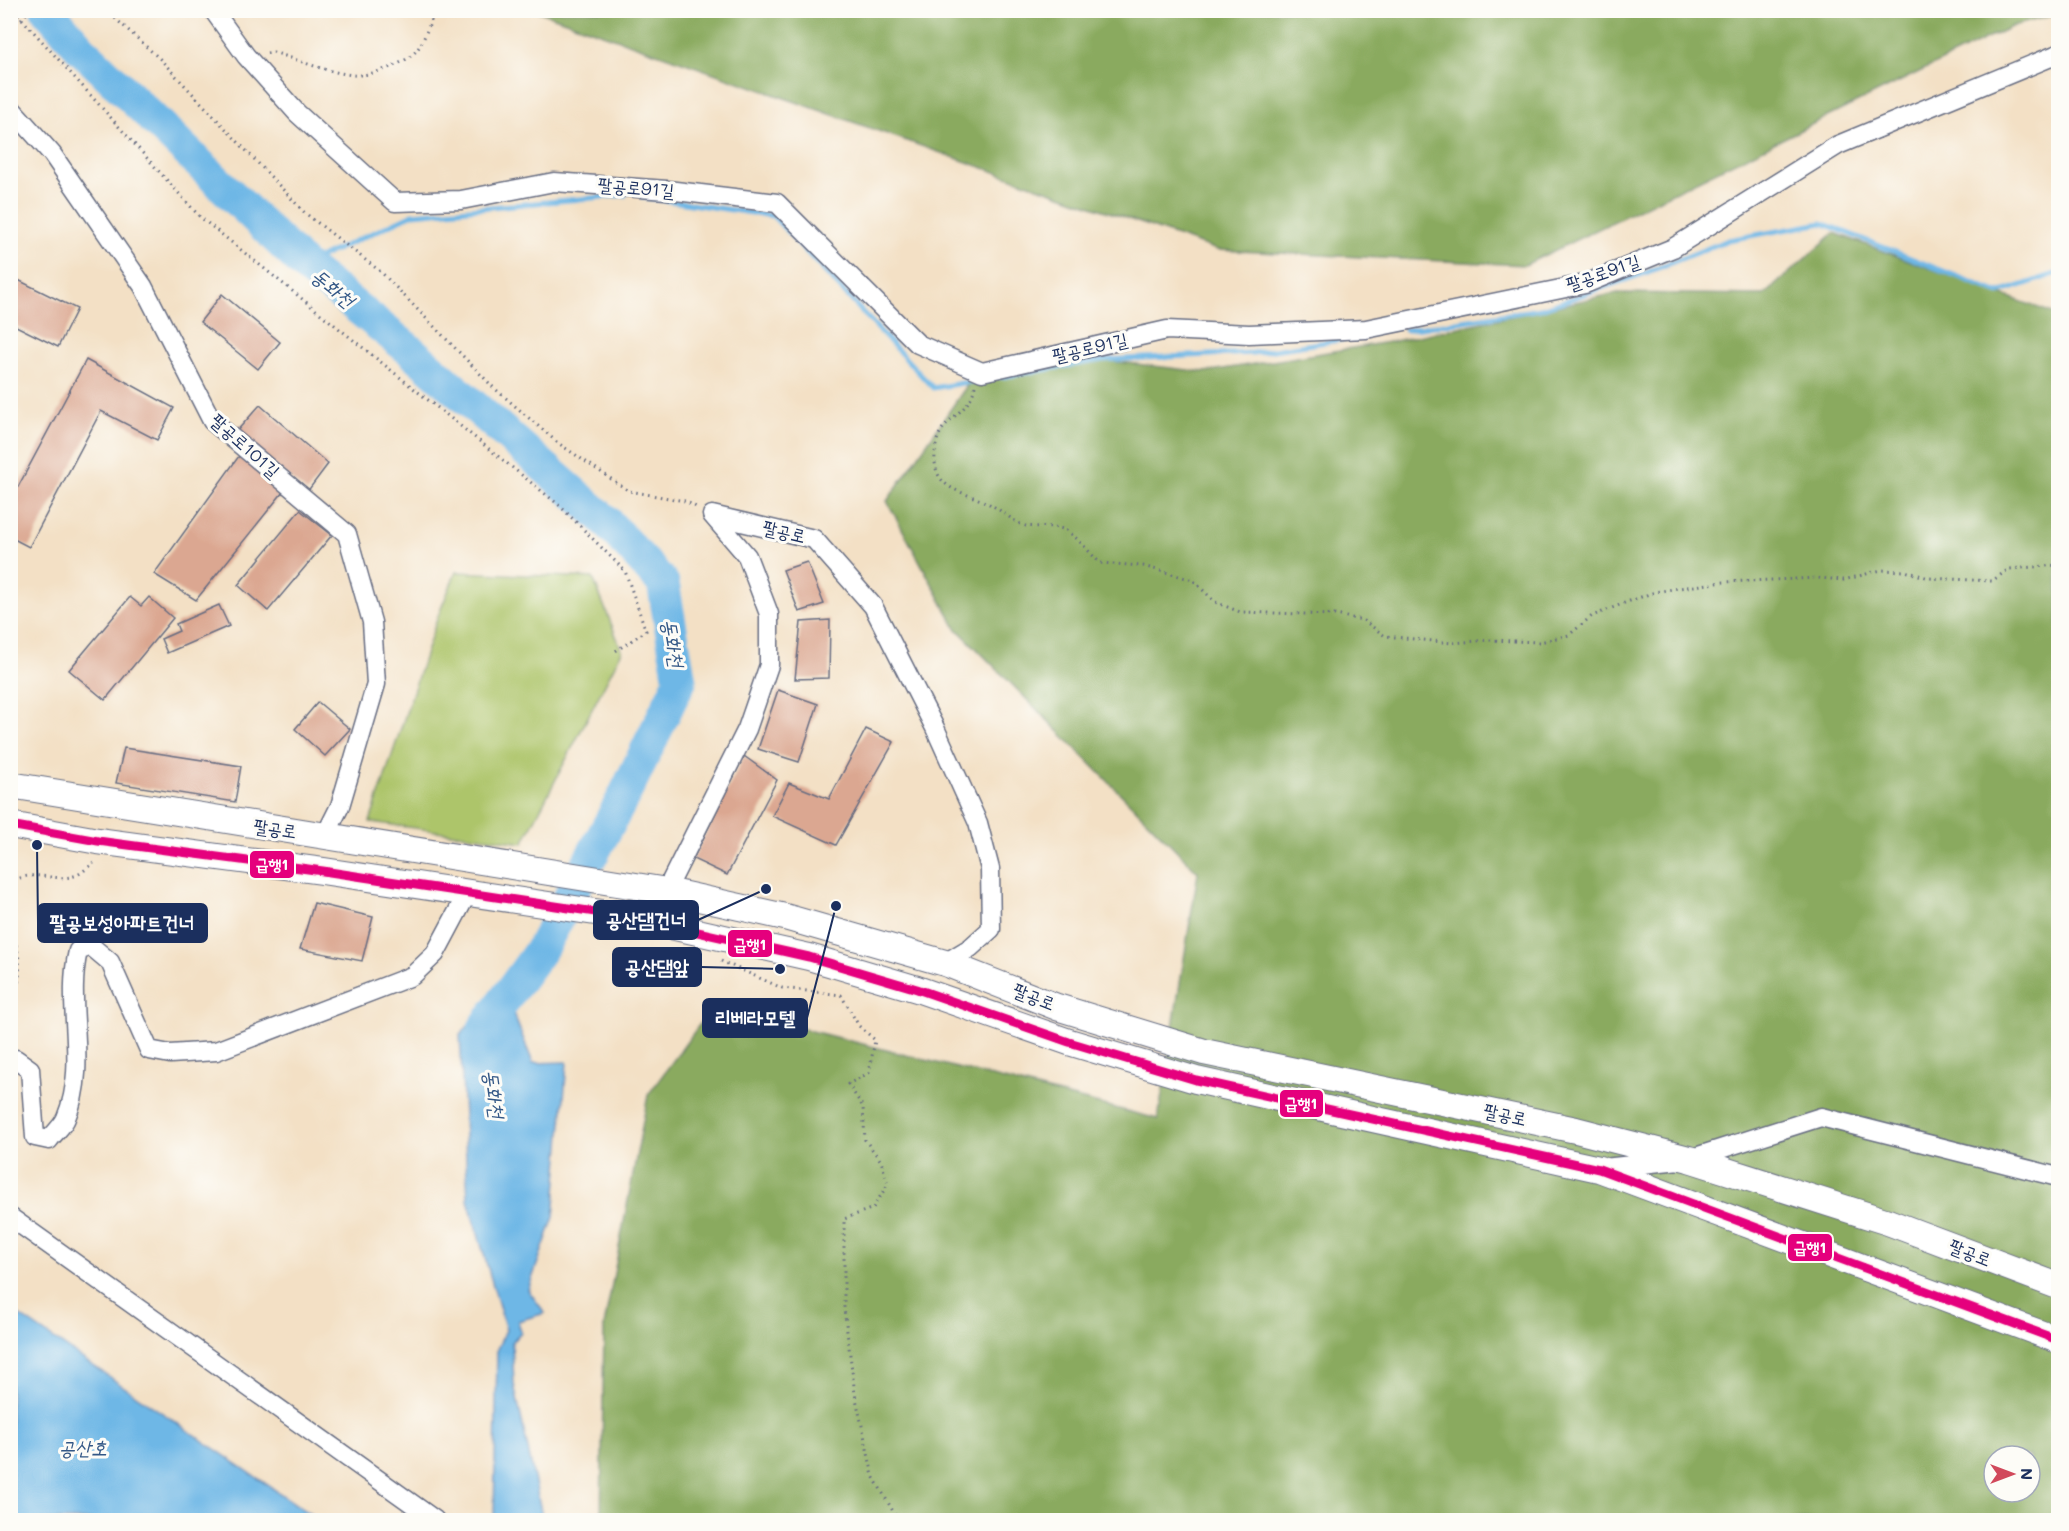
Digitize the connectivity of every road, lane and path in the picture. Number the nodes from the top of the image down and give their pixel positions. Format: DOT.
graph roads {
  1 [pos="14,10"];
  2 [pos="30,10"];
  3 [pos="106,10"];
  4 [pos="213,10"];
  5 [pos="438,10"];
  6 [pos="21,19"];
  7 [pos="2058,54"];
  8 [pos="246,56"];
  9 [pos="10,106"];
  10 [pos="973,394"];
  11 [pos="712,515"];
  12 [pos="2058,565"];
  13 [pos="614,652"];
  14 [pos="10,785"];
  15 [pos="10,825"];
  16 [pos="325,836"];
  17 [pos="115,844"];
  18 [pos="10,877"];
  19 [pos="17,878"];
  20 [pos="10,885"];
  21 [pos="666,891"];
  22 [pos="468,892"];
  23 [pos="651,921"];
  24 [pos="10,928"];
  25 [pos="720,961"];
  26 [pos="945,963"];
  27 [pos="10,1008"];
  28 [pos="10,1060"];
  29 [pos="1689,1159"];
  30 [pos="1599,1169"];
  31 [pos="2058,1177"];
  32 [pos="10,1218"];
  33 [pos="2058,1286"];
  34 [pos="2058,1340"];
  35 [pos="435,1521"];
  36 [pos="898,1521"];
  1 -- 6 [label="path"];
  2 -- 6 [label="path"];
  3 -- 11 [label="path"];
  4 -- 8 [label="street, 팔공로91길"];
  5 -- 8 [label="path"];
  6 -- 13 [label="path"];
  7 -- 8 [label="street, 팔공로91길"];
  9 -- 16 [label="street, 팔공로101길"];
  10 -- 12 [label="path"];
  11 -- 21 [label="street, 팔공로"];
  11 -- 26 [label="street, 팔공로"];
  14 -- 16 [label="main road, 팔공로"];
  15 -- 17 [label="main road, 팔공로"];
  16 -- 21 [label="main road, 팔공로"];
  17 -- 19 [label="path"];
  17 -- 22 [label="main road, 팔공로"];
  18 -- 19 [label="path"];
  19 -- 20 [label="path"];
  21 -- 23 [label="street"];
  21 -- 26 [label="main road, 팔공로"];
  22 -- 23 [label="main road, 팔공로"];
  22 -- 28 [label="street"];
  23 -- 30 [label="main road, 팔공로"];
  24 -- 27 [label="path"];
  25 -- 36 [label="path"];
  26 -- 29 [label="main road, 팔공로"];
  29 -- 30 [label="street"];
  29 -- 31 [label="street"];
  29 -- 33 [label="main road, 팔공로"];
  30 -- 34 [label="main road, 팔공로"];
  32 -- 35 [label="street"];
}
